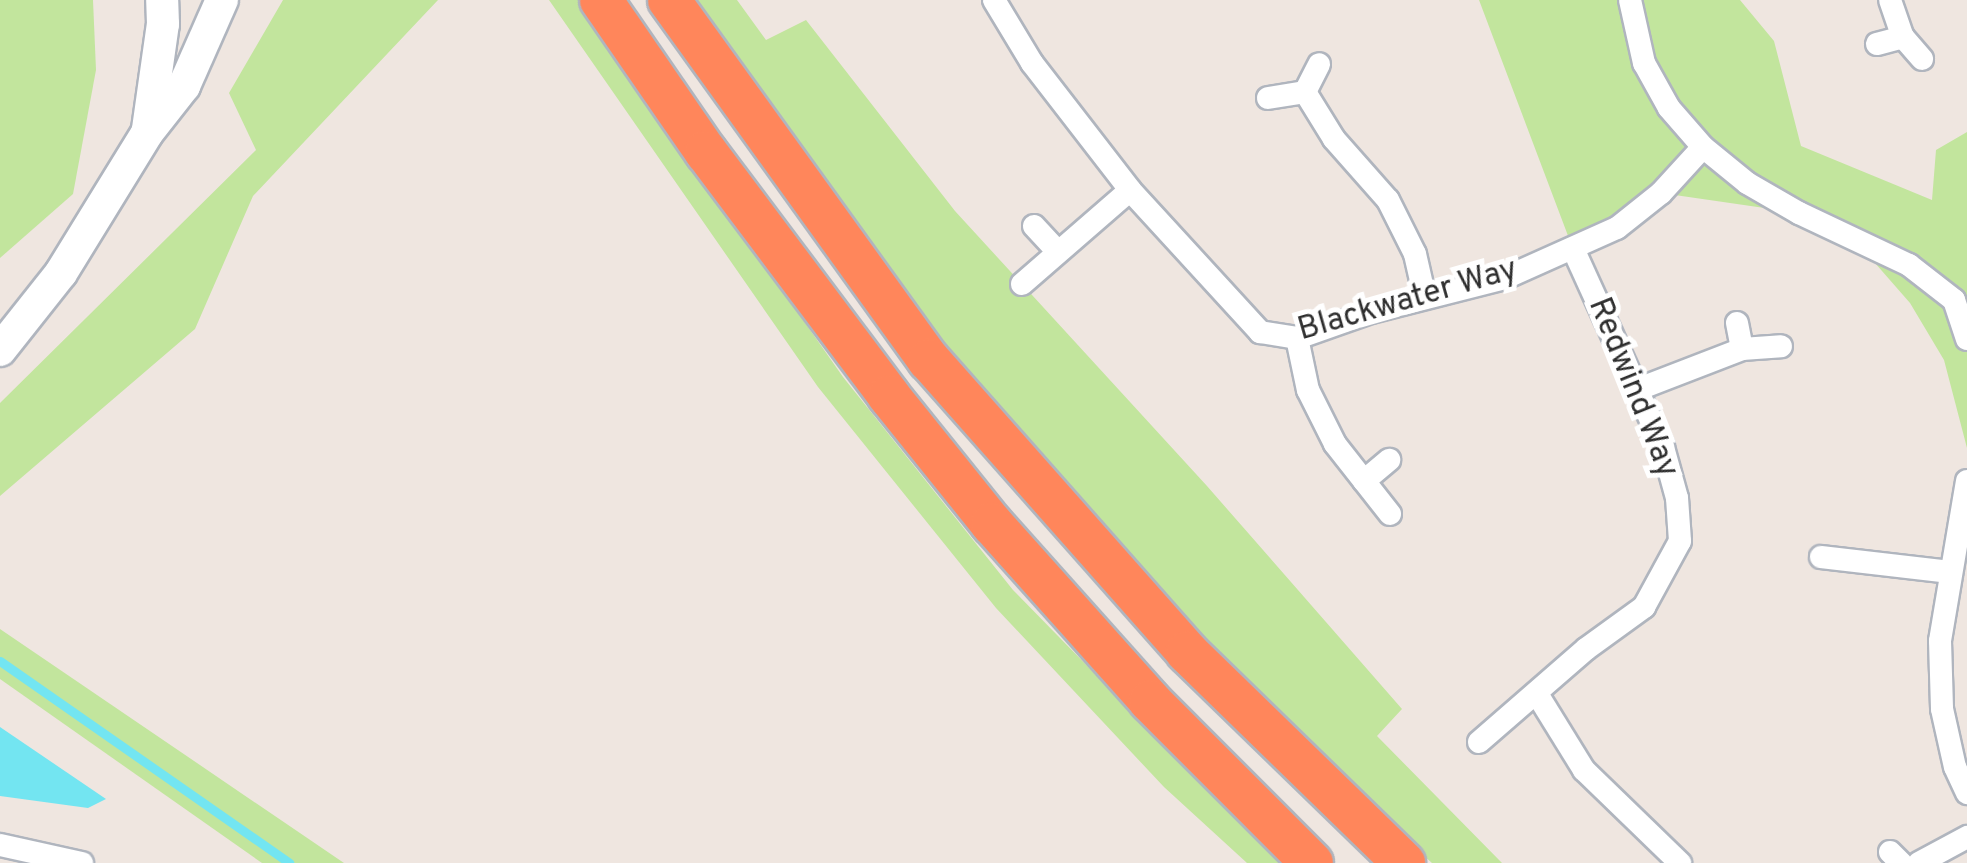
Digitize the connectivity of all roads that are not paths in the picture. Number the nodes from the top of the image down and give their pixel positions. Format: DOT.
graph roads {
  1 [pos="162,0"];
  2 [pos="222,0"];
  3 [pos="601,0"];
  4 [pos="670,0"];
  5 [pos="994,0"];
  6 [pos="1630,0"];
  7 [pos="1890,0"];
  8 [pos="1904,37"];
  9 [pos="1877,44"];
  10 [pos="1922,59"];
  11 [pos="1319,64"];
  12 [pos="1305,92"];
  13 [pos="1268,98"];
  14 [pos="147,133"];
  15 [pos="1703,147"];
  16 [pos="1130,190"];
  17 [pos="1034,226"];
  18 [pos="1573,249"];
  19 [pos="1056,250"];
  20 [pos="1022,284"];
  21 [pos="1425,298"];
  22 [pos="1736,324"];
  23 [pos="1296,338"];
  24 [pos="1967,339"];
  25 [pos="1781,346"];
  26 [pos="1742,349"];
  27 [pos="0,350"];
  28 [pos="1636,390"];
  29 [pos="1388,460"];
  30 [pos="1364,481"];
  31 [pos="1967,481"];
  32 [pos="1390,514"];
  33 [pos="1822,557"];
  34 [pos="1950,572"];
  35 [pos="1536,694"];
  36 [pos="1967,704"];
  37 [pos="1942,710"];
  38 [pos="1479,742"];
  39 [pos="1967,793"];
  40 [pos="1967,837"];
  41 [pos="0,845"];
  42 [pos="1685,857"];
  43 [pos="82,863"];
  44 [pos="1312,863"];
  45 [pos="1404,863"];
  46 [pos="1919,863"];
  1 -- 14 [label="main road"];
  2 -- 14 [label="main road"];
  3 -- 44 [label="highway"];
  4 -- 45 [label="highway"];
  5 -- 16 [label="street, Blackwater Way"];
  6 -- 15 [label="street"];
  7 -- 8 [label="street"];
  8 -- 9 [label="street"];
  8 -- 10 [label="street"];
  11 -- 12 [label="street"];
  12 -- 13 [label="street"];
  12 -- 21 [label="street"];
  14 -- 27 [label="main road"];
  15 -- 18 [label="street, Blackwater Way"];
  15 -- 24 [label="street"];
  16 -- 19 [label="street"];
  16 -- 23 [label="street, Blackwater Way"];
  17 -- 19 [label="street"];
  18 -- 21 [label="street, Blackwater Way"];
  18 -- 28 [label="street, Redwind Way"];
  19 -- 20 [label="street"];
  21 -- 23 [label="street, Blackwater Way"];
  22 -- 26 [label="street"];
  23 -- 30 [label="street"];
  25 -- 26 [label="street"];
  26 -- 28 [label="street"];
  28 -- 35 [label="street, Redwind Way"];
  29 -- 30 [label="street"];
  30 -- 32 [label="street"];
  31 -- 34 [label="street"];
  33 -- 34 [label="street"];
  34 -- 37 [label="street"];
  35 -- 38 [label="street, Redwind Way"];
  35 -- 42 [label="street"];
  36 -- 37 [label="street"];
  37 -- 39 [label="street"];
  40 -- 46 [label="street"];
  41 -- 43 [label="street"];
}
